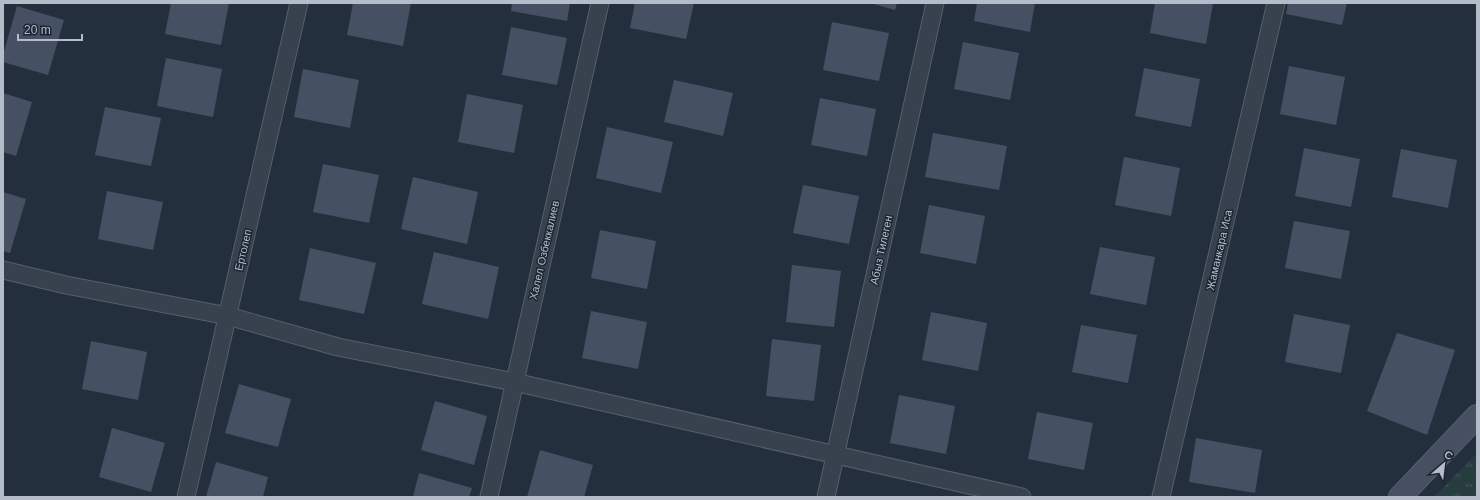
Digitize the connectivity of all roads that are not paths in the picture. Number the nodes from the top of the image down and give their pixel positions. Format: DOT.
graph roads {
  1 [pos="299,3"];
  2 [pos="600,3"];
  3 [pos="935,3"];
  4 [pos="1276,3"];
  5 [pos="3,270"];
  6 [pos="228,316"];
  7 [pos="514,382"];
  8 [pos="1477,416"];
  9 [pos="835,455"];
  10 [pos="186,497"];
  11 [pos="489,497"];
  12 [pos="826,497"];
  13 [pos="1022,497"];
  14 [pos="1161,497"];
  15 [pos="1400,497"];
  1 -- 6 [label="street, Ертолеп"];
  2 -- 7 [label="street, Халел Озбеккалиев"];
  3 -- 9 [label="street, Абыз Тилеген"];
  4 -- 14 [label="street, Жаманкара Иса"];
  5 -- 6 [label="street"];
  6 -- 7 [label="street"];
  6 -- 10 [label="street, Ертолеп"];
  7 -- 9 [label="street"];
  7 -- 11 [label="street, Халел Озбеккалиев"];
  8 -- 15 [label="main road"];
  9 -- 12 [label="street, Абыз Тилеген"];
  9 -- 13 [label="street"];
}
